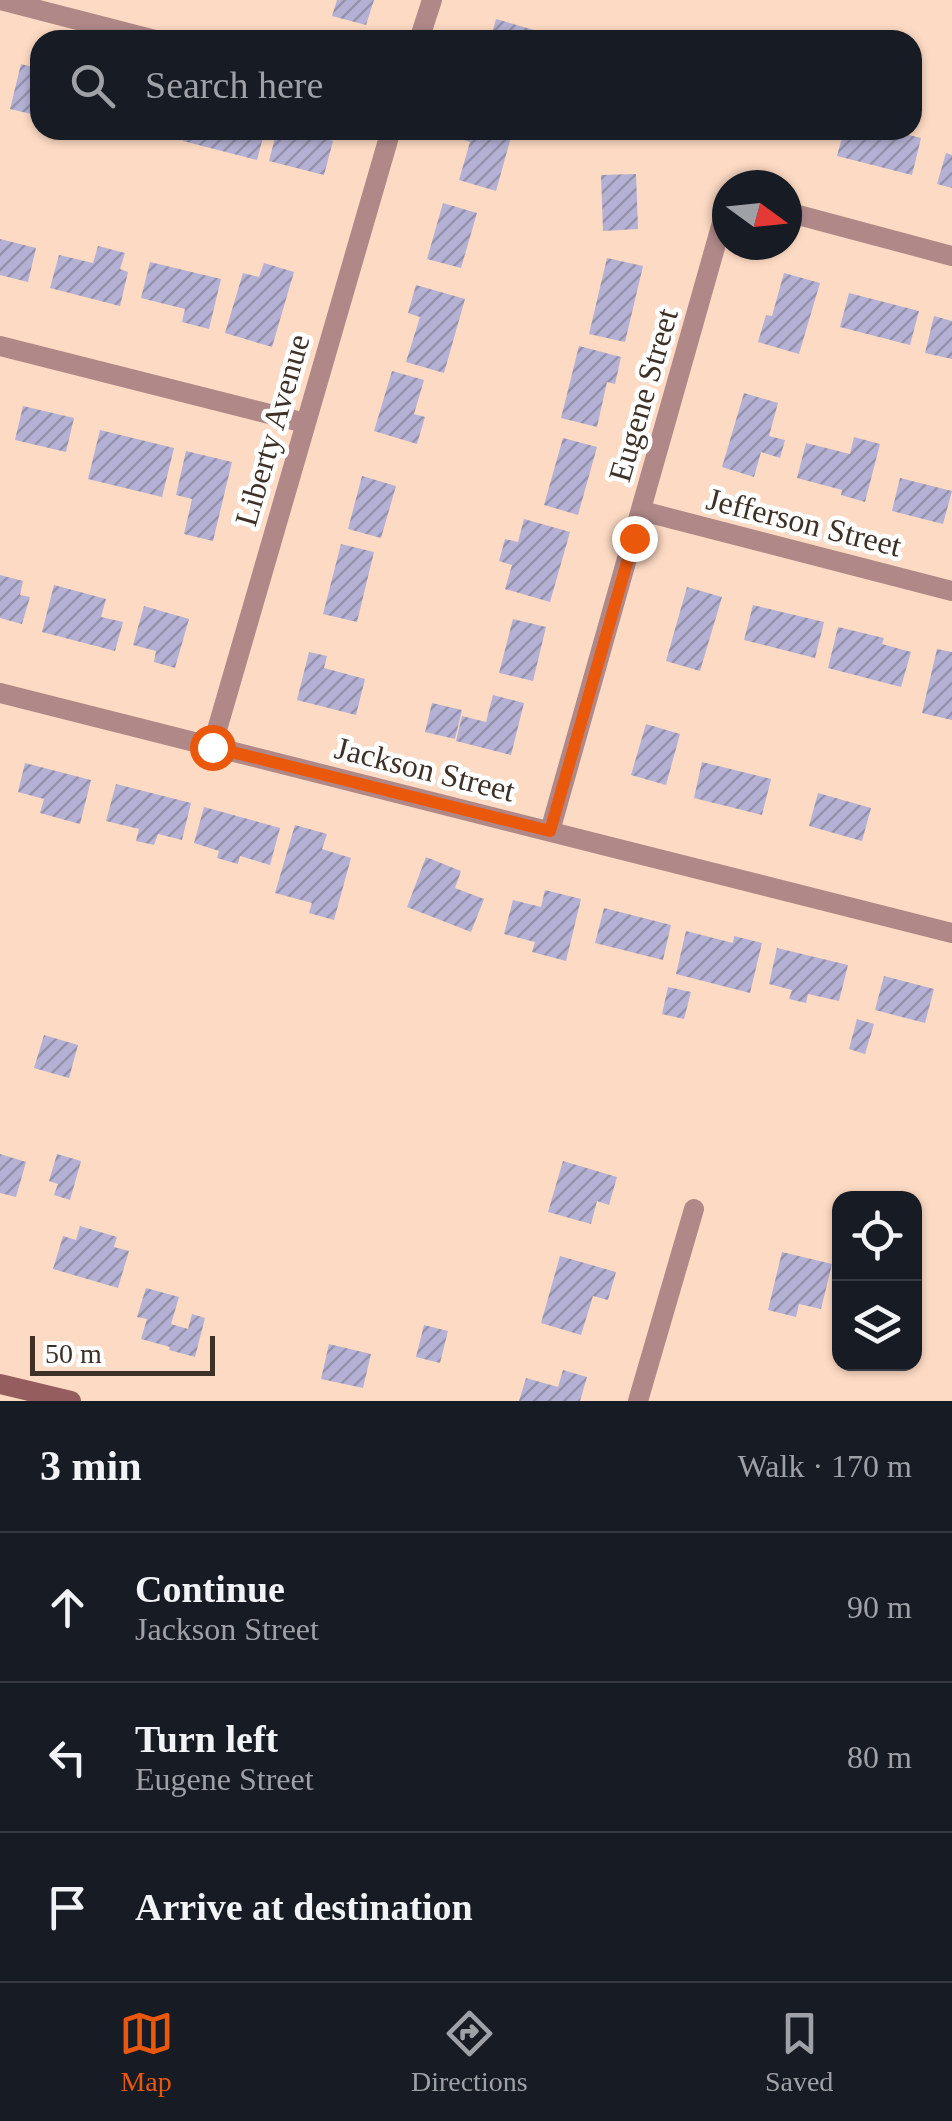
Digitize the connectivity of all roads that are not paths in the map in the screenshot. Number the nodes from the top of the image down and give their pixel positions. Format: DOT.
graph roads {
  1 [pos="0,0"];
  2 [pos="432,0"];
  3 [pos="116,30"];
  4 [pos="422,30"];
  5 [pos="388,140"];
  6 [pos="802,216"];
  7 [pos="952,256"];
  8 [pos="712,259"];
  9 [pos="0,346"];
  10 [pos="305,423"];
  11 [pos="642,512"];
  12 [pos="952,591"];
  13 [pos="0,693"];
  14 [pos="212,747"];
  15 [pos="550,831"];
  16 [pos="952,933"];
  17 [pos="694,1209"];
  18 [pos="0,1384"];
  19 [pos="71,1401"];
  20 [pos="638,1401"];
  1 -- 3 [label="street"];
  2 -- 4 [label="street"];
  5 -- 10 [label="street, Liberty Avenue"];
  6 -- 7 [label="street"];
  8 -- 11 [label="street, Eugene Street"];
  9 -- 10 [label="street"];
  10 -- 14 [label="street, Liberty Avenue"];
  11 -- 12 [label="street, Jefferson Street"];
  11 -- 15 [label="street, Eugene Street"];
  13 -- 14 [label="street, Jackson Street"];
  14 -- 15 [label="street, Jackson Street"];
  15 -- 16 [label="street, Jackson Street"];
  17 -- 20 [label="street"];
  18 -- 19 [label="street"];
}
